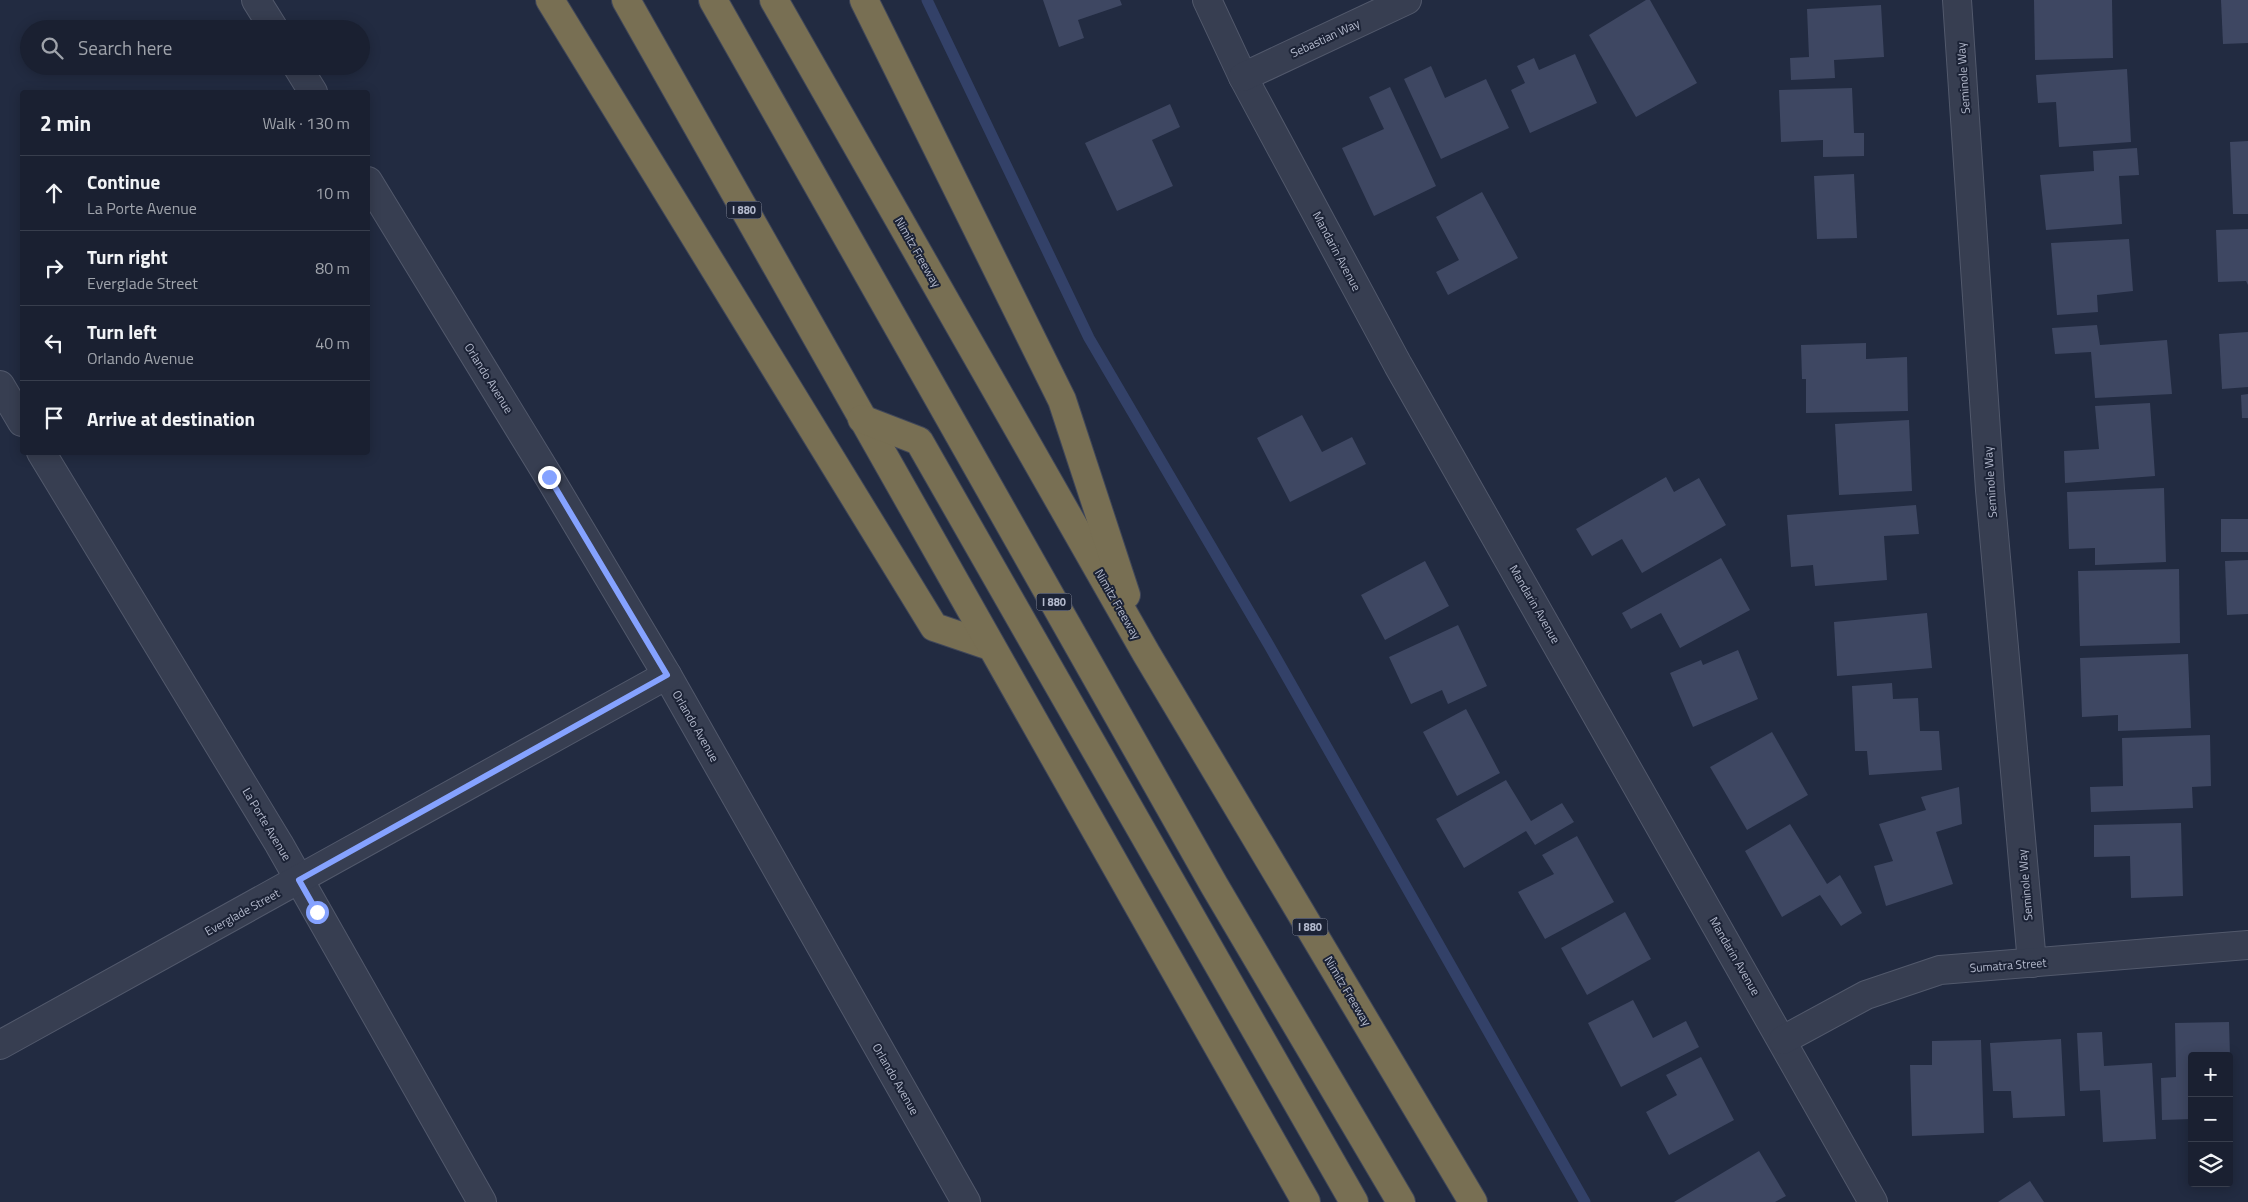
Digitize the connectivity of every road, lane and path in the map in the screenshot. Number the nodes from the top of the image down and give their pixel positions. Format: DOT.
graph roads {
  1 [pos="256,0"];
  2 [pos="550,0"];
  3 [pos="626,0"];
  4 [pos="713,0"];
  5 [pos="774,0"];
  6 [pos="864,0"];
  7 [pos="1207,0"];
  8 [pos="1407,0"];
  9 [pos="1957,0"];
  10 [pos="268,20"];
  11 [pos="303,75"];
  12 [pos="1243,77"];
  13 [pos="312,90"];
  14 [pos="370,184"];
  15 [pos="0,385"];
  16 [pos="20,419"];
  17 [pos="862,419"];
  18 [pos="43,455"];
  19 [pos="990,646"];
  20 [pos="1146,653"];
  21 [pos="667,675"];
  22 [pos="299,880"];
  23 [pos="2248,945"];
  24 [pos="2032,963"];
  25 [pos="1783,1040"];
  26 [pos="0,1045"];
  27 [pos="482,1202"];
  28 [pos="966,1202"];
  29 [pos="1306,1202"];
  30 [pos="1354,1202"];
  31 [pos="1401,1202"];
  32 [pos="1473,1202"];
  33 [pos="1873,1202"];
  1 -- 10 [label="street"];
  2 -- 19 [label="highway"];
  3 -- 17 [label="highway, I 880"];
  4 -- 31 [label="highway, I 880"];
  5 -- 20 [label="highway, Nimitz Freeway / I 880"];
  6 -- 20 [label="highway"];
  7 -- 12 [label="street, Mandarin Avenue"];
  8 -- 12 [label="street, Sebastian Way"];
  9 -- 24 [label="street, Seminole Way"];
  11 -- 13 [label="street"];
  12 -- 25 [label="street, Mandarin Avenue"];
  14 -- 21 [label="street, Orlando Avenue"];
  15 -- 16 [label="street"];
  17 -- 19 [label="highway, I 880"];
  17 -- 30 [label="highway"];
  18 -- 22 [label="street, La Porte Avenue"];
  19 -- 29 [label="highway, I 880"];
  20 -- 32 [label="highway, Nimitz Freeway / I 880"];
  21 -- 22 [label="street, Everglade Street"];
  21 -- 28 [label="street, Orlando Avenue"];
  22 -- 26 [label="street, Everglade Street"];
  22 -- 27 [label="street, La Porte Avenue"];
  23 -- 24 [label="street, Sumatra Street"];
  24 -- 25 [label="street, Sumatra Street"];
  25 -- 33 [label="street, Mandarin Avenue"];
}
